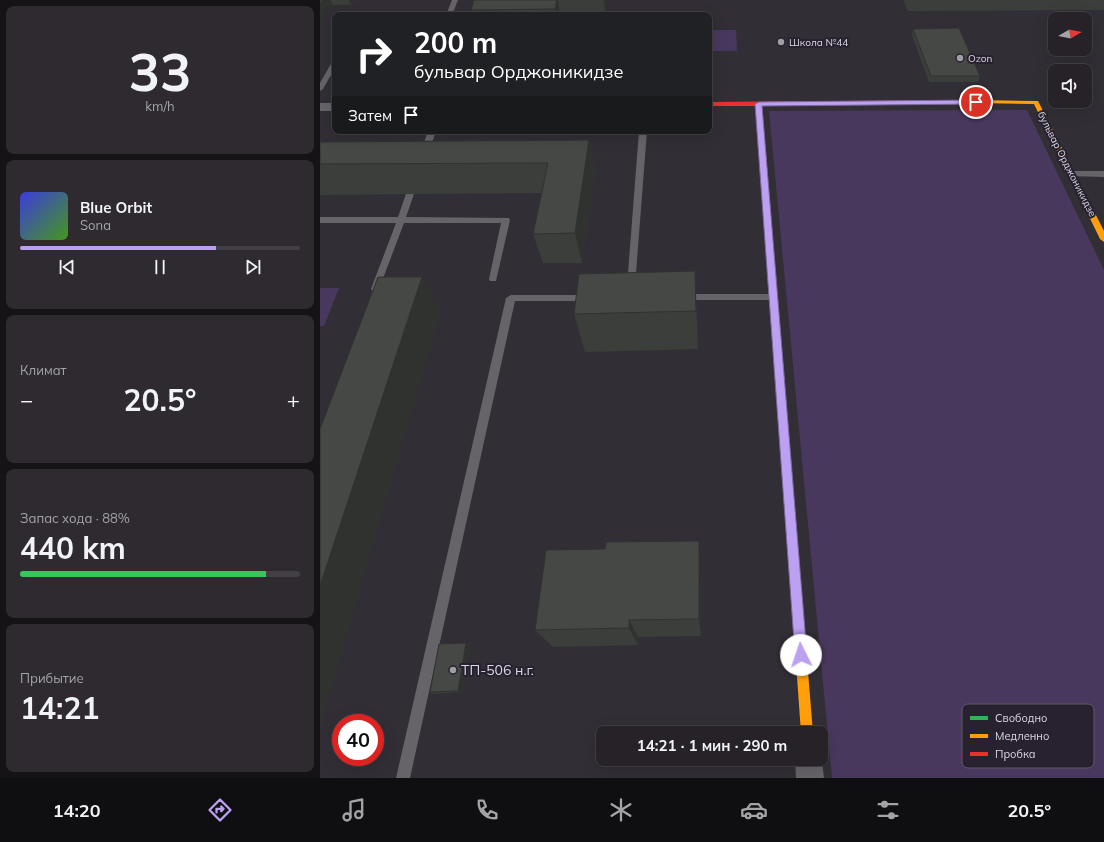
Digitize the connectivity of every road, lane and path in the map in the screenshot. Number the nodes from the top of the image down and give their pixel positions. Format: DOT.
graph roads {
  1 [pos="455,0"];
  2 [pos="450,12"];
  3 [pos="332,67"];
  4 [pos="320,89"];
  5 [pos="712,104"];
  6 [pos="759,104"];
  7 [pos="320,107"];
  8 [pos="332,107"];
  9 [pos="431,134"];
  10 [pos="642,134"];
  11 [pos="422,158"];
  12 [pos="1072,174"];
  13 [pos="1104,174"];
  14 [pos="410,194"];
  15 [pos="320,220"];
  16 [pos="400,220"];
  17 [pos="1104,239"];
  18 [pos="493,279"];
  19 [pos="631,286"];
  20 [pos="373,295"];
  21 [pos="670,297"];
  22 [pos="773,297"];
  23 [pos="598,298"];
  24 [pos="806,726"];
  25 [pos="809,766"];
  26 [pos="403,778"];
  27 [pos="810,778"];
  1 -- 2 [label="lane"];
  3 -- 4 [label="lane"];
  5 -- 6 [label="street, бульвар Орджоникидзе"];
  6 -- 12 [label="street, бульвар Орджоникидзе"];
  6 -- 22 [label="street"];
  7 -- 8 [label="street"];
  9 -- 11 [label="lane"];
  10 -- 19 [label="lane"];
  12 -- 13 [label="lane"];
  12 -- 17 [label="street, бульвар Орджоникидзе"];
  14 -- 16 [label="lane"];
  15 -- 16 [label="lane"];
  16 -- 18 [label="lane"];
  16 -- 20 [label="lane"];
  21 -- 22 [label="lane"];
  22 -- 24 [label="street"];
  23 -- 26 [label="lane"];
  25 -- 27 [label="street"];
}
